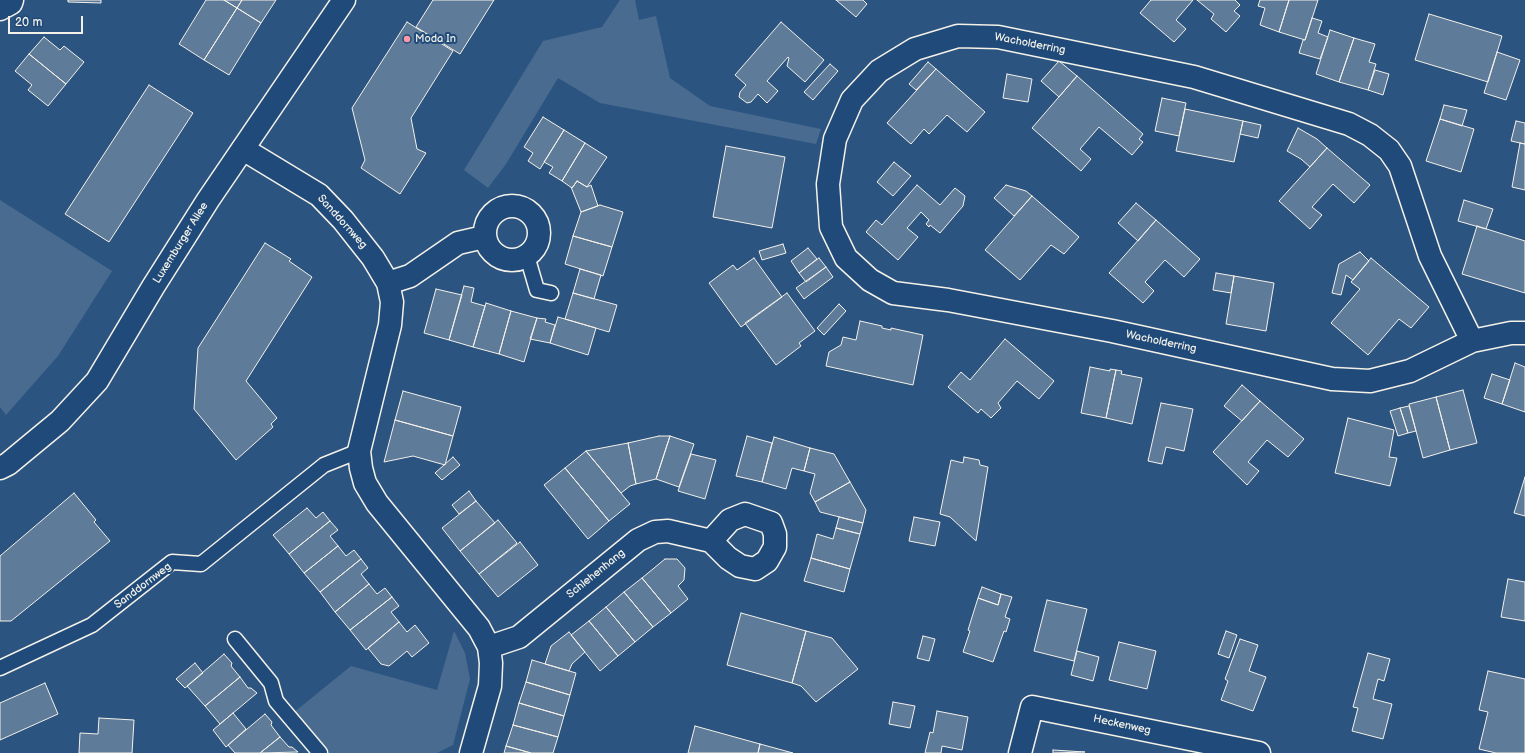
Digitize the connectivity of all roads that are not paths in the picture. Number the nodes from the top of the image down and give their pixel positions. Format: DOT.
graph roads {
  1 [pos="12,0"];
  2 [pos="344,0"];
  3 [pos="0,9"];
  4 [pos="243,148"];
  5 [pos="484,237"];
  6 [pos="527,256"];
  7 [pos="388,283"];
  8 [pos="551,293"];
  9 [pos="1525,333"];
  10 [pos="1472,341"];
  11 [pos="358,451"];
  12 [pos="0,468"];
  13 [pos="711,541"];
  14 [pos="235,639"];
  15 [pos="489,647"];
  16 [pos="0,668"];
  17 [pos="320,753"];
  18 [pos="471,753"];
  19 [pos="1020,753"];
  20 [pos="1259,753"];
  1 -- 3 [label="street"];
  2 -- 4 [label="street, Luxemburger Allee"];
  4 -- 7 [label="street, Sanddornweg"];
  4 -- 12 [label="street, Luxemburger Allee"];
  5 -- 6 [label="street"];
  5 -- 6 [label="street"];
  5 -- 7 [label="street"];
  6 -- 8 [label="lane"];
  7 -- 11 [label="street, Sanddornweg"];
  9 -- 10 [label="street, Wacholderring"];
  10 -- 10 [label="street, Wacholderring"];
  11 -- 15 [label="street, Sanddornweg"];
  11 -- 16 [label="lane, Sanddornweg"];
  13 -- 15 [label="street, Schlehenhang"];
  14 -- 17 [label="lane"];
  15 -- 18 [label="street, Sanddornweg"];
  19 -- 20 [label="street, Heckenweg"];
}
